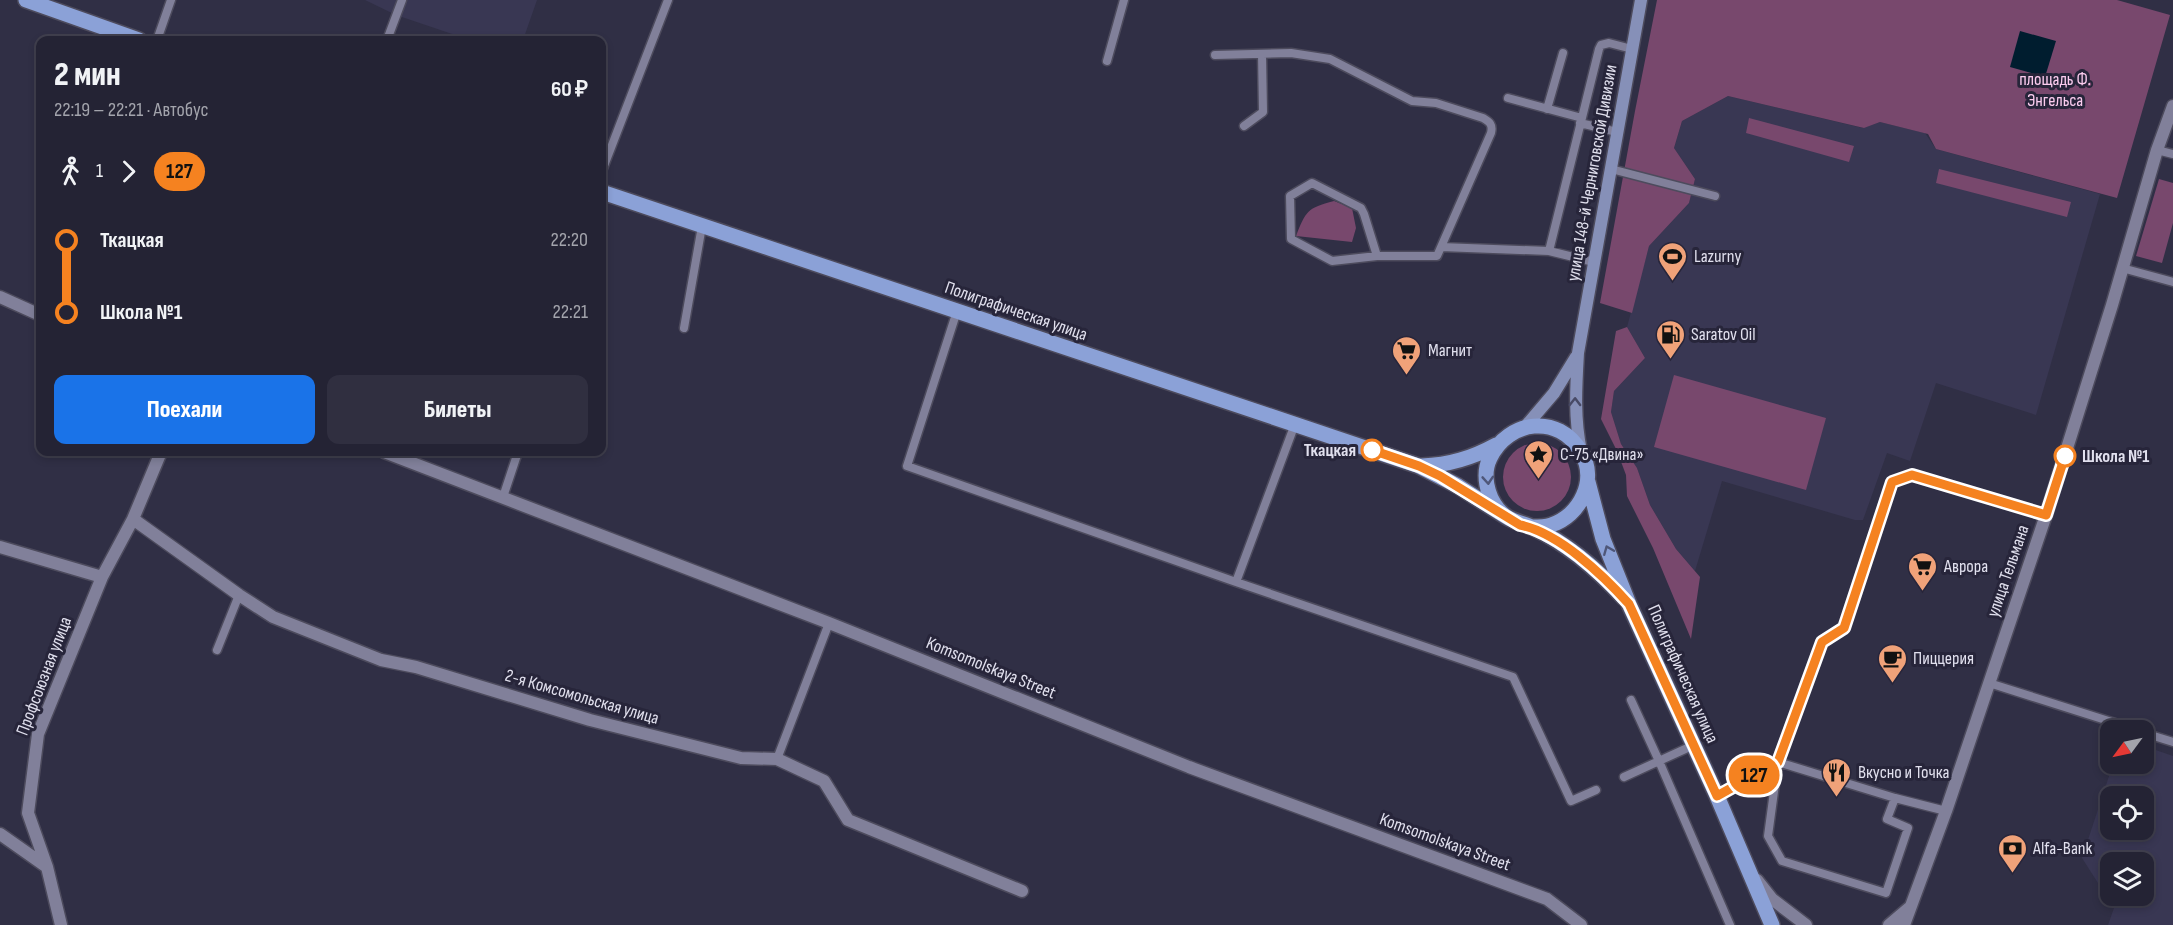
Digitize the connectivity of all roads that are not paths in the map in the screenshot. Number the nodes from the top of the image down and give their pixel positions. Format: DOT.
graph roads {
  1 [pos="26,0"];
  2 [pos="171,0"];
  3 [pos="402,0"];
  4 [pos="668,0"];
  5 [pos="1124,0"];
  6 [pos="1641,0"];
  7 [pos="128,36"];
  8 [pos="158,36"];
  9 [pos="388,36"];
  10 [pos="1632,49"];
  11 [pos="1563,53"];
  12 [pos="1262,54"];
  13 [pos="1215,55"];
  14 [pos="1107,61"];
  15 [pos="1508,98"];
  16 [pos="2173,106"];
  17 [pos="1547,109"];
  18 [pos="1581,121"];
  19 [pos="1245,126"];
  20 [pos="1617,132"];
  21 [pos="2157,150"];
  22 [pos="2173,154"];
  23 [pos="606,161"];
  24 [pos="1611,169"];
  25 [pos="606,193"];
  26 [pos="1715,196"];
  27 [pos="702,226"];
  28 [pos="1441,247"];
  29 [pos="1549,251"];
  30 [pos="1377,256"];
  31 [pos="1594,262"];
  32 [pos="2122,268"];
  33 [pos="2173,282"];
  34 [pos="0,297"];
  35 [pos="957,311"];
  36 [pos="36,313"];
  37 [pos="684,328"];
  38 [pos="1578,353"];
  39 [pos="1294,424"];
  40 [pos="1525,427"];
  41 [pos="1496,445"];
  42 [pos="1581,451"];
  43 [pos="159,456"];
  44 [pos="395,456"];
  45 [pos="517,456"];
  46 [pos="1419,466"];
  47 [pos="1588,482"];
  48 [pos="503,496"];
  49 [pos="2046,515"];
  50 [pos="1505,516"];
  51 [pos="133,519"];
  52 [pos="1532,527"];
  53 [pos="0,547"];
  54 [pos="102,577"];
  55 [pos="1236,582"];
  56 [pos="239,595"];
  57 [pos="1629,604"];
  58 [pos="829,622"];
  59 [pos="217,650"];
  60 [pos="1989,683"];
  61 [pos="1631,700"];
  62 [pos="2106,720"];
  63 [pos="2154,736"];
  64 [pos="2173,742"];
  65 [pos="1694,745"];
  66 [pos="777,759"];
  67 [pos="1659,761"];
  68 [pos="1778,762"];
  69 [pos="1624,777"];
  70 [pos="1596,790"];
  71 [pos="1717,796"];
  72 [pos="1895,798"];
  73 [pos="1946,811"];
  74 [pos="0,834"];
  75 [pos="1745,865"];
  76 [pos="47,867"];
  77 [pos="1022,891"];
  78 [pos="1910,907"];
  79 [pos="61,925"];
  80 [pos="1581,925"];
  81 [pos="1730,925"];
  82 [pos="1772,925"];
  83 [pos="1806,925"];
  84 [pos="1889,925"];
  85 [pos="1904,925"];
  1 -- 7 [label="main road"];
  2 -- 8 [label="lane"];
  3 -- 9 [label="lane"];
  4 -- 23 [label="lane"];
  5 -- 14 [label="lane"];
  6 -- 10 [label="main road, улица 148-й Черниговской Дивизии"];
  10 -- 18 [label="lane"];
  10 -- 20 [label="main road, улица 148-й Черниговской Дивизии"];
  11 -- 17 [label="lane"];
  12 -- 13 [label="lane"];
  12 -- 19 [label="lane"];
  12 -- 28 [label="lane"];
  15 -- 17 [label="lane"];
  16 -- 21 [label="street, улица Тельмана"];
  17 -- 18 [label="lane"];
  18 -- 20 [label="lane"];
  18 -- 29 [label="lane"];
  20 -- 24 [label="main road, улица 148-й Черниговской Дивизии"];
  21 -- 22 [label="lane"];
  21 -- 32 [label="street, улица Тельмана"];
  24 -- 26 [label="lane"];
  24 -- 31 [label="main road, улица 148-й Черниговской Дивизии"];
  25 -- 27 [label="main road, Полиграфическая улица"];
  27 -- 35 [label="main road, Полиграфическая улица"];
  27 -- 37 [label="lane"];
  28 -- 29 [label="lane"];
  28 -- 30 [label="lane"];
  29 -- 31 [label="lane"];
  30 -- 30 [label="lane"];
  31 -- 38 [label="main road, улица 148-й Черниговской Дивизии"];
  32 -- 33 [label="lane"];
  32 -- 49 [label="street, улица Тельмана"];
  34 -- 36 [label="street"];
  35 -- 39 [label="main road, Полиграфическая улица"];
  35 -- 55 [label="lane"];
  38 -- 40 [label="main road, улица 148-й Черниговской Дивизии"];
  42 -- 38 [label="main road, улица 148-й Черниговской Дивизии, one-way"];
  39 -- 46 [label="main road, Полиграфическая улица"];
  39 -- 55 [label="lane"];
  40 -- 41 [label="main road, Полиграфическая улица"];
  40 -- 42 [label="main road"];
  41 -- 46 [label="main road, Полиграфическая улица"];
  41 -- 50 [label="main road, one-way"];
  42 -- 47 [label="main road, Полиграфическая улица"];
  43 -- 51 [label="street, Профсоюзная улица"];
  44 -- 48 [label="street, Komsomolskaya Street"];
  45 -- 48 [label="lane"];
  46 -- 50 [label="main road, Полиграфическая улица"];
  47 -- 52 [label="main road"];
  57 -- 47 [label="main road, Полиграфическая улица, one-way"];
  48 -- 58 [label="street, Komsomolskaya Street"];
  49 -- 60 [label="street, улица Тельмана"];
  49 -- 68 [label="lane"];
  50 -- 52 [label="main road, Полиграфическая улица"];
  51 -- 54 [label="street, Профсоюзная улица"];
  51 -- 56 [label="street, 2-я Комсомольская улица"];
  52 -- 57 [label="main road, Полиграфическая улица"];
  53 -- 54 [label="street"];
  54 -- 76 [label="street, Профсоюзная улица"];
  55 -- 70 [label="lane"];
  56 -- 59 [label="lane"];
  56 -- 66 [label="street, 2-я Комсомольская улица"];
  57 -- 65 [label="main road, Полиграфическая улица"];
  58 -- 66 [label="lane"];
  58 -- 80 [label="street, Komsomolskaya Street"];
  60 -- 62 [label="lane"];
  60 -- 73 [label="street, улица Тельмана"];
  61 -- 67 [label="lane"];
  63 -- 64 [label="lane"];
  65 -- 67 [label="lane"];
  65 -- 71 [label="main road, Полиграфическая улица"];
  66 -- 77 [label="street, 2-я Комсомольская улица"];
  67 -- 69 [label="lane"];
  67 -- 81 [label="lane"];
  68 -- 71 [label="lane"];
  68 -- 72 [label="lane"];
  68 -- 72 [label="lane"];
  71 -- 75 [label="main road, Полиграфическая улица"];
  72 -- 73 [label="lane"];
  73 -- 78 [label="street, улица Тельмана"];
  74 -- 76 [label="street"];
  75 -- 82 [label="main road, Полиграфическая улица"];
  75 -- 83 [label="street"];
  76 -- 79 [label="street, Профсоюзная улица"];
  78 -- 84 [label="street, улица Тельмана"];
  78 -- 85 [label="street, улица Тельмана"];
}
